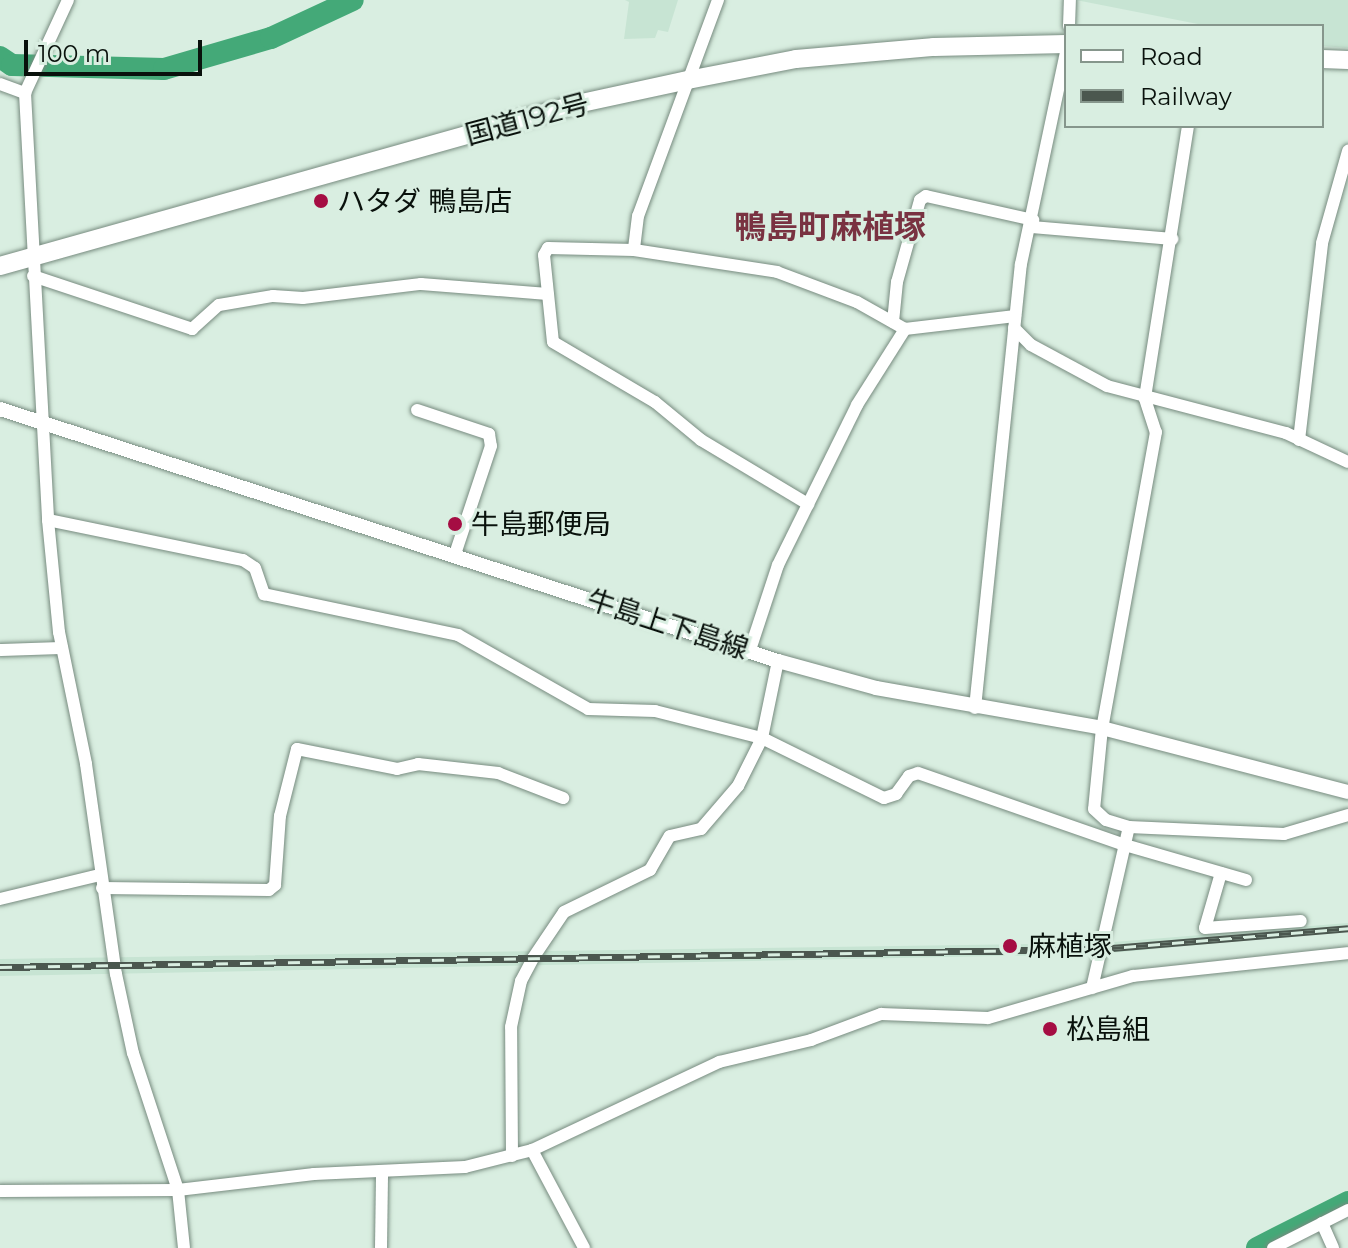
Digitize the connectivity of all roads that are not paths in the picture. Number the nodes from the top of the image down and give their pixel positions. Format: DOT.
graph roads {
  1 [pos="68,0"];
  2 [pos="718,0"];
  3 [pos="1070,0"];
  4 [pos="1069,24"];
  5 [pos="1064,44"];
  6 [pos="1324,59"];
  7 [pos="1348,60"];
  8 [pos="1064,63"];
  9 [pos="688,80"];
  10 [pos="0,84"];
  11 [pos="28,90"];
  12 [pos="1188,128"];
  13 [pos="1348,151"];
  14 [pos="1032,223"];
  15 [pos="1172,239"];
  16 [pos="634,250"];
  17 [pos="0,266"];
  18 [pos="34,267"];
  19 [pos="548,294"];
  20 [pos="1015,322"];
  21 [pos="899,326"];
  22 [pos="1145,399"];
  23 [pos="0,409"];
  24 [pos="417,410"];
  25 [pos="42,423"];
  26 [pos="1299,440"];
  27 [pos="1348,462"];
  28 [pos="808,504"];
  29 [pos="48,520"];
  30 [pos="455,554"];
  31 [pos="62,648"];
  32 [pos="0,650"];
  33 [pos="750,650"];
  34 [pos="778,661"];
  35 [pos="975,708"];
  36 [pos="1102,728"];
  37 [pos="762,738"];
  38 [pos="1348,792"];
  39 [pos="563,798"];
  40 [pos="1348,815"];
  41 [pos="1129,827"];
  42 [pos="1125,845"];
  43 [pos="1221,873"];
  44 [pos="1246,880"];
  45 [pos="101,881"];
  46 [pos="0,899"];
  47 [pos="1301,921"];
  48 [pos="1348,953"];
  49 [pos="1092,988"];
  50 [pos="532,1150"];
  51 [pos="512,1156"];
  52 [pos="382,1172"];
  53 [pos="178,1190"];
  54 [pos="0,1191"];
  55 [pos="1348,1210"];
  56 [pos="1322,1223"];
  57 [pos="184,1248"];
  58 [pos="381,1248"];
  59 [pos="584,1248"];
  60 [pos="1273,1248"];
  61 [pos="1333,1248"];
  1 -- 11 [label="street"];
  2 -- 9 [label="street"];
  3 -- 4 [label="street"];
  5 -- 9 [label="highway, 国道192号"];
  6 -- 7 [label="highway"];
  8 -- 14 [label="street"];
  9 -- 16 [label="street"];
  9 -- 18 [label="highway, 国道192号"];
  10 -- 11 [label="street"];
  11 -- 18 [label="street"];
  12 -- 15 [label="street"];
  13 -- 26 [label="street"];
  14 -- 15 [label="street"];
  14 -- 20 [label="street"];
  14 -- 21 [label="street"];
  15 -- 22 [label="street"];
  16 -- 19 [label="street"];
  16 -- 21 [label="street"];
  17 -- 18 [label="highway, 国道192号"];
  18 -- 19 [label="street"];
  18 -- 25 [label="street"];
  19 -- 28 [label="street"];
  20 -- 21 [label="street"];
  20 -- 22 [label="street"];
  20 -- 35 [label="street"];
  21 -- 28 [label="street"];
  22 -- 26 [label="street"];
  22 -- 36 [label="street"];
  23 -- 25 [label="main road, 牛島上下島線"];
  24 -- 30 [label="street"];
  25 -- 29 [label="street"];
  25 -- 30 [label="main road, 牛島上下島線"];
  26 -- 27 [label="street"];
  28 -- 33 [label="street"];
  29 -- 31 [label="street"];
  29 -- 37 [label="street"];
  30 -- 33 [label="main road, 牛島上下島線"];
  31 -- 32 [label="street"];
  31 -- 45 [label="street"];
  33 -- 34 [label="main road, 牛島上下島線"];
  34 -- 35 [label="main road, 牛島上下島線"];
  34 -- 37 [label="street"];
  35 -- 36 [label="main road, 牛島上下島線"];
  36 -- 38 [label="main road, 牛島上下島線"];
  36 -- 41 [label="street"];
  37 -- 42 [label="street"];
  37 -- 51 [label="street"];
  39 -- 45 [label="street"];
  40 -- 41 [label="street"];
  41 -- 42 [label="street"];
  42 -- 43 [label="street"];
  42 -- 49 [label="street"];
  43 -- 44 [label="street"];
  43 -- 47 [label="street"];
  45 -- 46 [label="street"];
  45 -- 53 [label="street"];
  48 -- 49 [label="street"];
  49 -- 50 [label="street"];
  50 -- 51 [label="street"];
  50 -- 59 [label="street"];
  51 -- 52 [label="street"];
  52 -- 53 [label="street"];
  52 -- 58 [label="street"];
  53 -- 54 [label="street"];
  53 -- 57 [label="street"];
  55 -- 56 [label="street"];
  56 -- 60 [label="street"];
  56 -- 61 [label="street"];
}
